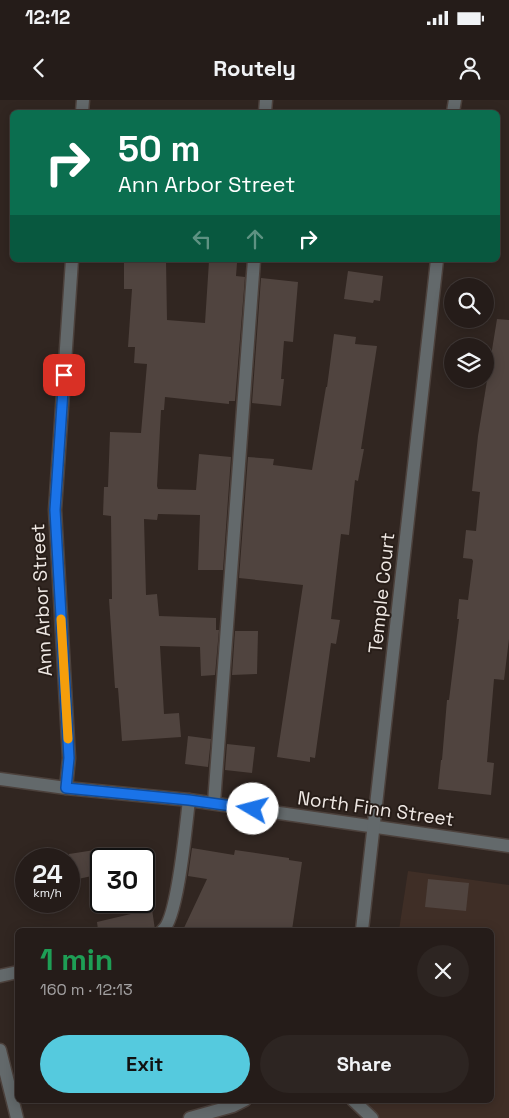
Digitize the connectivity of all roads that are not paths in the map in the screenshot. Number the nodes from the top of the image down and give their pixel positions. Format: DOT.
graph roads {
  1 [pos="72,262"];
  2 [pos="254,262"];
  3 [pos="437,262"];
  4 [pos="0,779"];
  5 [pos="66,788"];
  6 [pos="189,800"];
  7 [pos="214,803"];
  8 [pos="374,826"];
  9 [pos="509,846"];
  10 [pos="166,928"];
  11 [pos="362,928"];
  12 [pos="15,973"];
  13 [pos="0,976"];
  14 [pos="0,1050"];
  15 [pos="239,1103"];
  16 [pos="356,1103"];
  17 [pos="17,1118"];
  18 [pos="190,1118"];
  19 [pos="372,1118"];
  1 -- 5 [label="street, Ann Arbor Street"];
  2 -- 7 [label="street"];
  3 -- 8 [label="street, Temple Court"];
  4 -- 5 [label="street, North Finn Street"];
  5 -- 6 [label="street, North Finn Street"];
  6 -- 7 [label="street, North Finn Street"];
  6 -- 10 [label="street"];
  7 -- 8 [label="street, North Finn Street"];
  8 -- 9 [label="street, North Finn Street"];
  8 -- 11 [label="street, Temple Court"];
  12 -- 13 [label="street"];
  14 -- 17 [label="street"];
  15 -- 18 [label="street"];
  16 -- 19 [label="street"];
}
